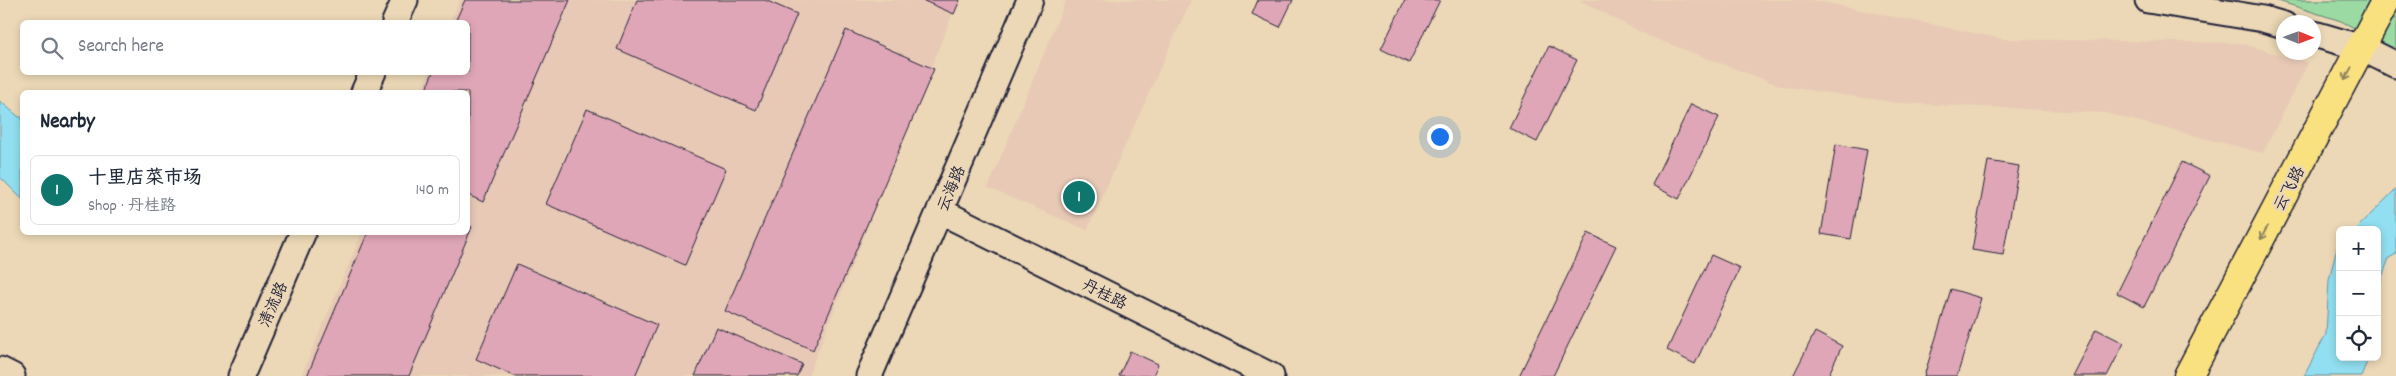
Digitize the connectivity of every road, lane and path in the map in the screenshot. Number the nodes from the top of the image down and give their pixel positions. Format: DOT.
graph roads {
  1 [pos="405,0"];
  2 [pos="1030,0"];
  3 [pos="2148,0"];
  4 [pos="2386,0"];
  5 [pos="396,20"];
  6 [pos="2276,23"];
  7 [pos="2396,24"];
  8 [pos="2321,36"];
  9 [pos="2379,56"];
  10 [pos="372,75"];
  11 [pos="365,90"];
  12 [pos="940,211"];
  13 [pos="302,235"];
  14 [pos="0,370"];
  15 [pos="12,376"];
  16 [pos="241,376"];
  17 [pos="869,376"];
  18 [pos="1271,376"];
  19 [pos="2188,376"];
  20 [pos="2208,376"];
  1 -- 5 [label="street"];
  2 -- 12 [label="street, 云海路"];
  3 -- 6 [label="street"];
  4 -- 9 [label="main road, 云飞路"];
  7 -- 9 [label="main road, 云飞路"];
  8 -- 9 [label="street"];
  9 -- 19 [label="main road, 云飞路, one-way"];
  9 -- 20 [label="main road, 云飞路"];
  10 -- 11 [label="street"];
  12 -- 17 [label="street, 云海路"];
  12 -- 18 [label="street, 丹桂路"];
  13 -- 16 [label="street, 清流路"];
  14 -- 15 [label="street"];
}
